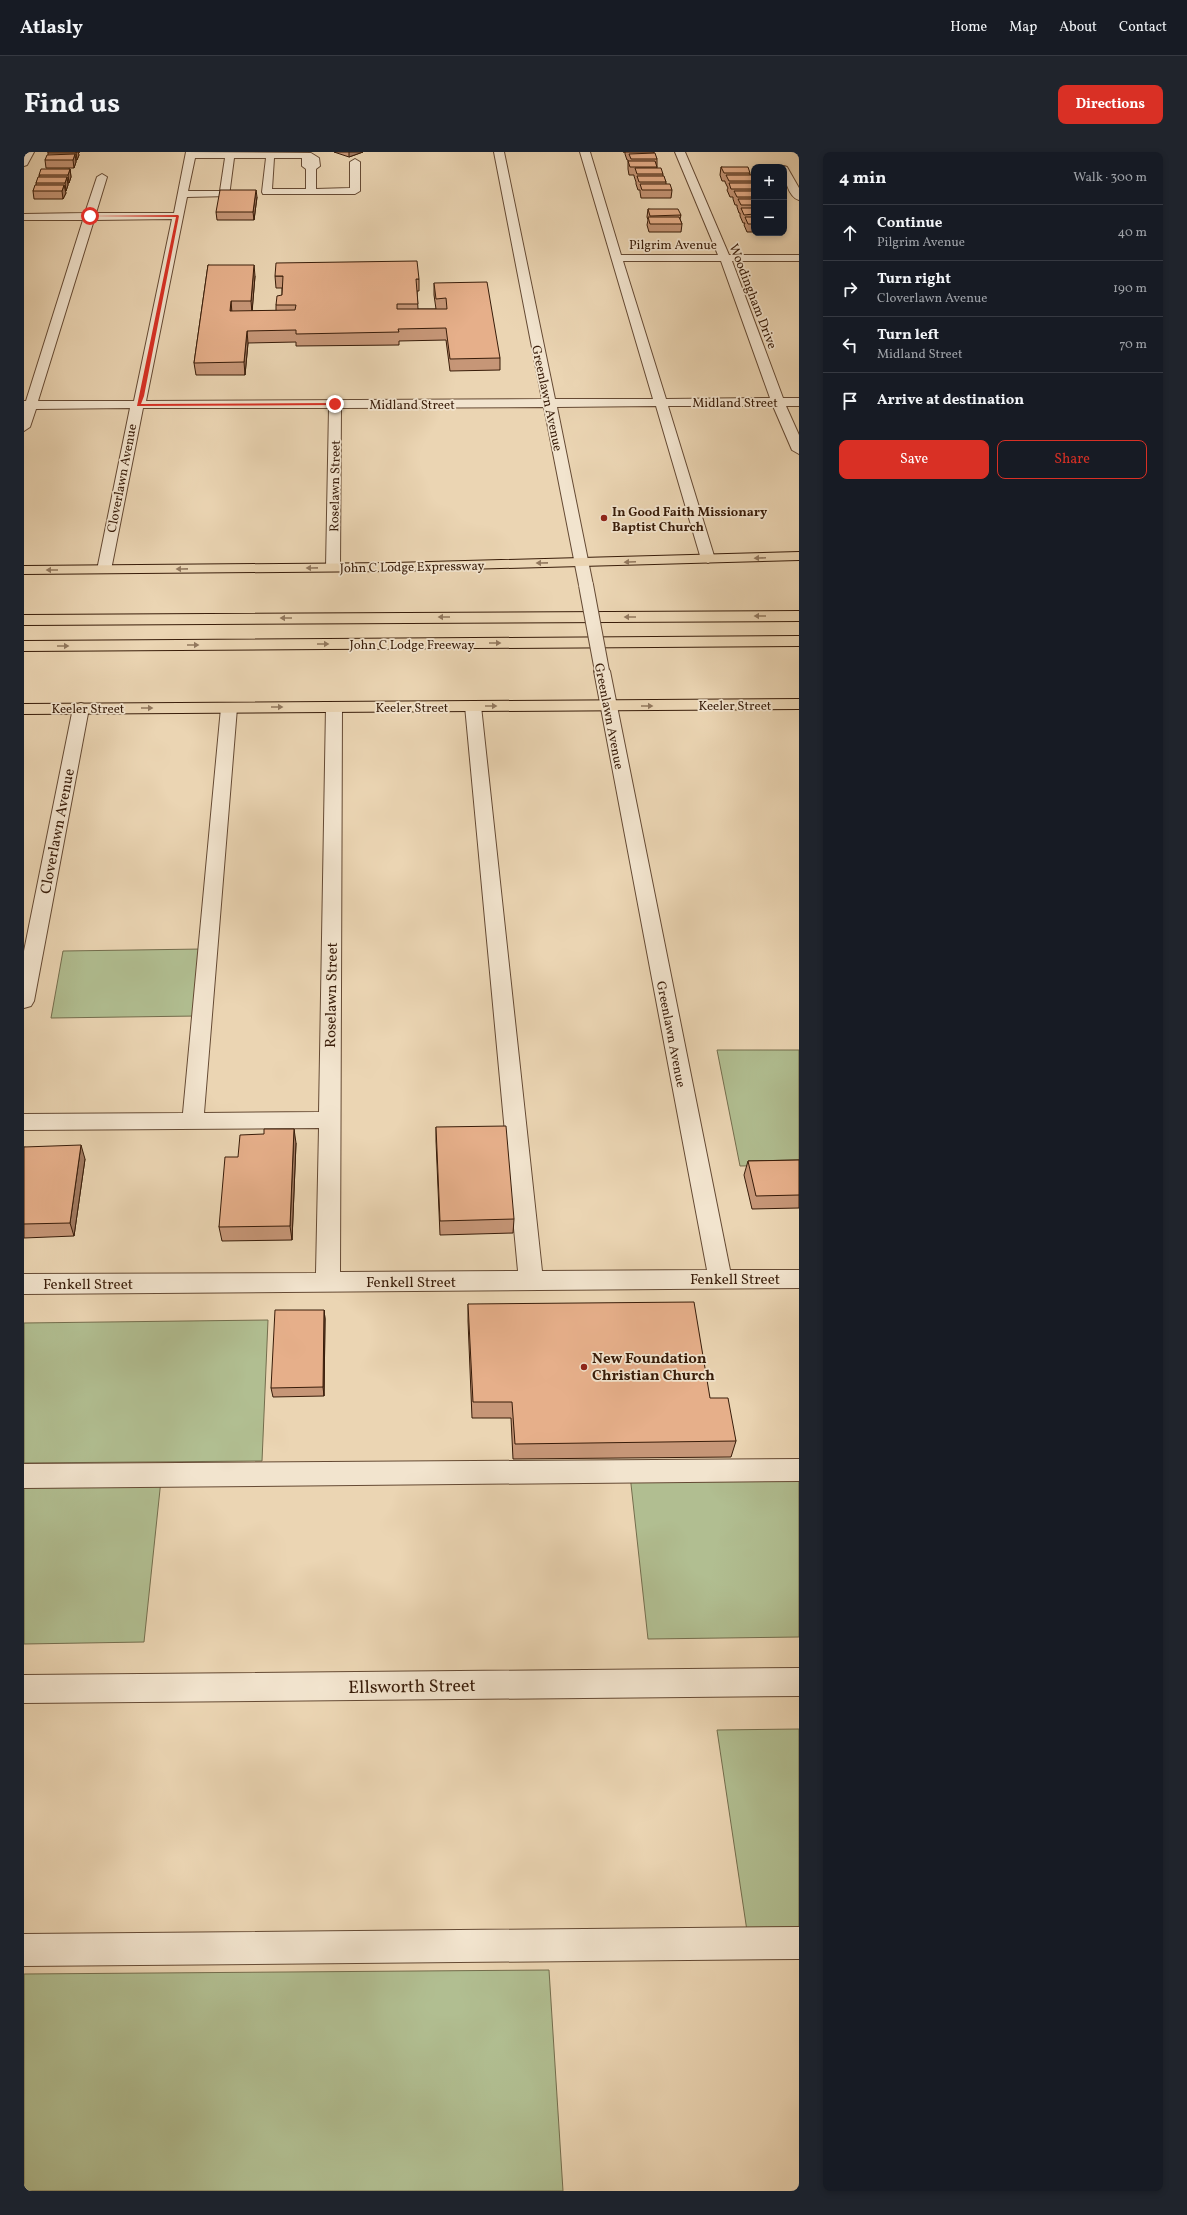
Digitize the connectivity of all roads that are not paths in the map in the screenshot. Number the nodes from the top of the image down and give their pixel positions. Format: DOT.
graph roads {
  1 [pos="29,152"];
  2 [pos="500,152"];
  3 [pos="585,152"];
  4 [pos="680,152"];
  5 [pos="190,154"];
  6 [pos="230,155"];
  7 [pos="270,159"];
  8 [pos="355,162"];
  9 [pos="24,163"];
  10 [pos="787,174"];
  11 [pos="102,177"];
  12 [pos="311,192"];
  13 [pos="182,194"];
  14 [pos="799,197"];
  15 [pos="24,216"];
  16 [pos="90,216"];
  17 [pos="178,216"];
  18 [pos="618,258"];
  19 [pos="726,258"];
  20 [pos="799,258"];
  21 [pos="661,402"];
  22 [pos="778,402"];
  23 [pos="799,402"];
  24 [pos="549,403"];
  25 [pos="335,404"];
  26 [pos="27,405"];
  27 [pos="138,405"];
  28 [pos="24,427"];
  29 [pos="799,450"];
  30 [pos="799,556"];
  31 [pos="708,559"];
  32 [pos="581,562"];
  33 [pos="333,567"];
  34 [pos="24,570"];
  35 [pos="104,570"];
  36 [pos="799,616"];
  37 [pos="24,620"];
  38 [pos="799,641"];
  39 [pos="24,646"];
  40 [pos="799,704"];
  41 [pos="473,706"];
  42 [pos="608,706"];
  43 [pos="334,707"];
  44 [pos="81,708"];
  45 [pos="229,708"];
  46 [pos="24,709"];
  47 [pos="24,1001"];
  48 [pos="329,1120"];
  49 [pos="24,1122"];
  50 [pos="193,1122"];
  51 [pos="720,1279"];
  52 [pos="799,1279"];
  53 [pos="531,1281"];
  54 [pos="328,1282"];
  55 [pos="24,1284"];
  56 [pos="799,1470"];
  57 [pos="24,1476"];
  58 [pos="799,1682"];
  59 [pos="24,1689"];
  60 [pos="799,1943"];
  61 [pos="24,1950"];
  1 -- 9 [label="street"];
  2 -- 24 [label="street, Greenlawn Avenue"];
  3 -- 18 [label="street"];
  4 -- 19 [label="street, Woodingham Drive"];
  5 -- 6 [label="street"];
  5 -- 13 [label="street, Cloverlawn Avenue"];
  6 -- 12 [label="street"];
  6 -- 13 [label="street"];
  7 -- 12 [label="street"];
  8 -- 12 [label="street"];
  10 -- 14 [label="street"];
  11 -- 16 [label="street"];
  13 -- 17 [label="street, Cloverlawn Avenue"];
  15 -- 16 [label="street"];
  16 -- 17 [label="street"];
  16 -- 26 [label="street"];
  17 -- 27 [label="street, Cloverlawn Avenue"];
  18 -- 19 [label="street, Pilgrim Avenue"];
  18 -- 21 [label="street"];
  19 -- 20 [label="street, Pilgrim Avenue"];
  19 -- 22 [label="street, Woodingham Drive"];
  21 -- 22 [label="street, Midland Street"];
  21 -- 24 [label="street, Midland Street"];
  21 -- 31 [label="street"];
  22 -- 23 [label="street, Midland Street"];
  22 -- 29 [label="street, Woodingham Drive"];
  24 -- 25 [label="street, Midland Street"];
  24 -- 32 [label="street, Greenlawn Avenue"];
  25 -- 27 [label="street, Midland Street"];
  25 -- 33 [label="street, Roselawn Street"];
  26 -- 27 [label="street, Midland Street"];
  26 -- 28 [label="street"];
  27 -- 35 [label="street, Cloverlawn Avenue"];
  30 -- 31 [label="main road, John C Lodge Expressway, one-way"];
  31 -- 32 [label="main road, John C Lodge Expressway, one-way"];
  32 -- 33 [label="main road, John C Lodge Expressway, one-way"];
  32 -- 42 [label="street, Greenlawn Avenue, bridge"];
  33 -- 35 [label="main road, John C Lodge Expressway, one-way"];
  35 -- 34 [label="main road, John C Lodge Expressway, one-way"];
  36 -- 37 [label="main road, John C Lodge Freeway, one-way"];
  39 -- 38 [label="main road, John C Lodge Freeway, one-way"];
  42 -- 40 [label="main road, Keeler Street, one-way"];
  41 -- 42 [label="main road, Keeler Street, one-way"];
  41 -- 43 [label="main road, Keeler Street"];
  41 -- 53 [label="street"];
  42 -- 51 [label="street, Greenlawn Avenue"];
  45 -- 43 [label="main road, Keeler Street, one-way"];
  43 -- 48 [label="street, Roselawn Street"];
  44 -- 45 [label="main road, Keeler Street, one-way"];
  44 -- 46 [label="main road, Keeler Street"];
  44 -- 47 [label="street, Cloverlawn Avenue"];
  45 -- 50 [label="street"];
  48 -- 50 [label="street"];
  48 -- 54 [label="street, Roselawn Street"];
  49 -- 50 [label="street"];
  51 -- 52 [label="street, Fenkell Street"];
  51 -- 53 [label="street, Fenkell Street"];
  53 -- 54 [label="street, Fenkell Street"];
  54 -- 55 [label="street, Fenkell Street"];
  56 -- 57 [label="street"];
  58 -- 59 [label="street, Ellsworth Street"];
  60 -- 61 [label="street"];
}
